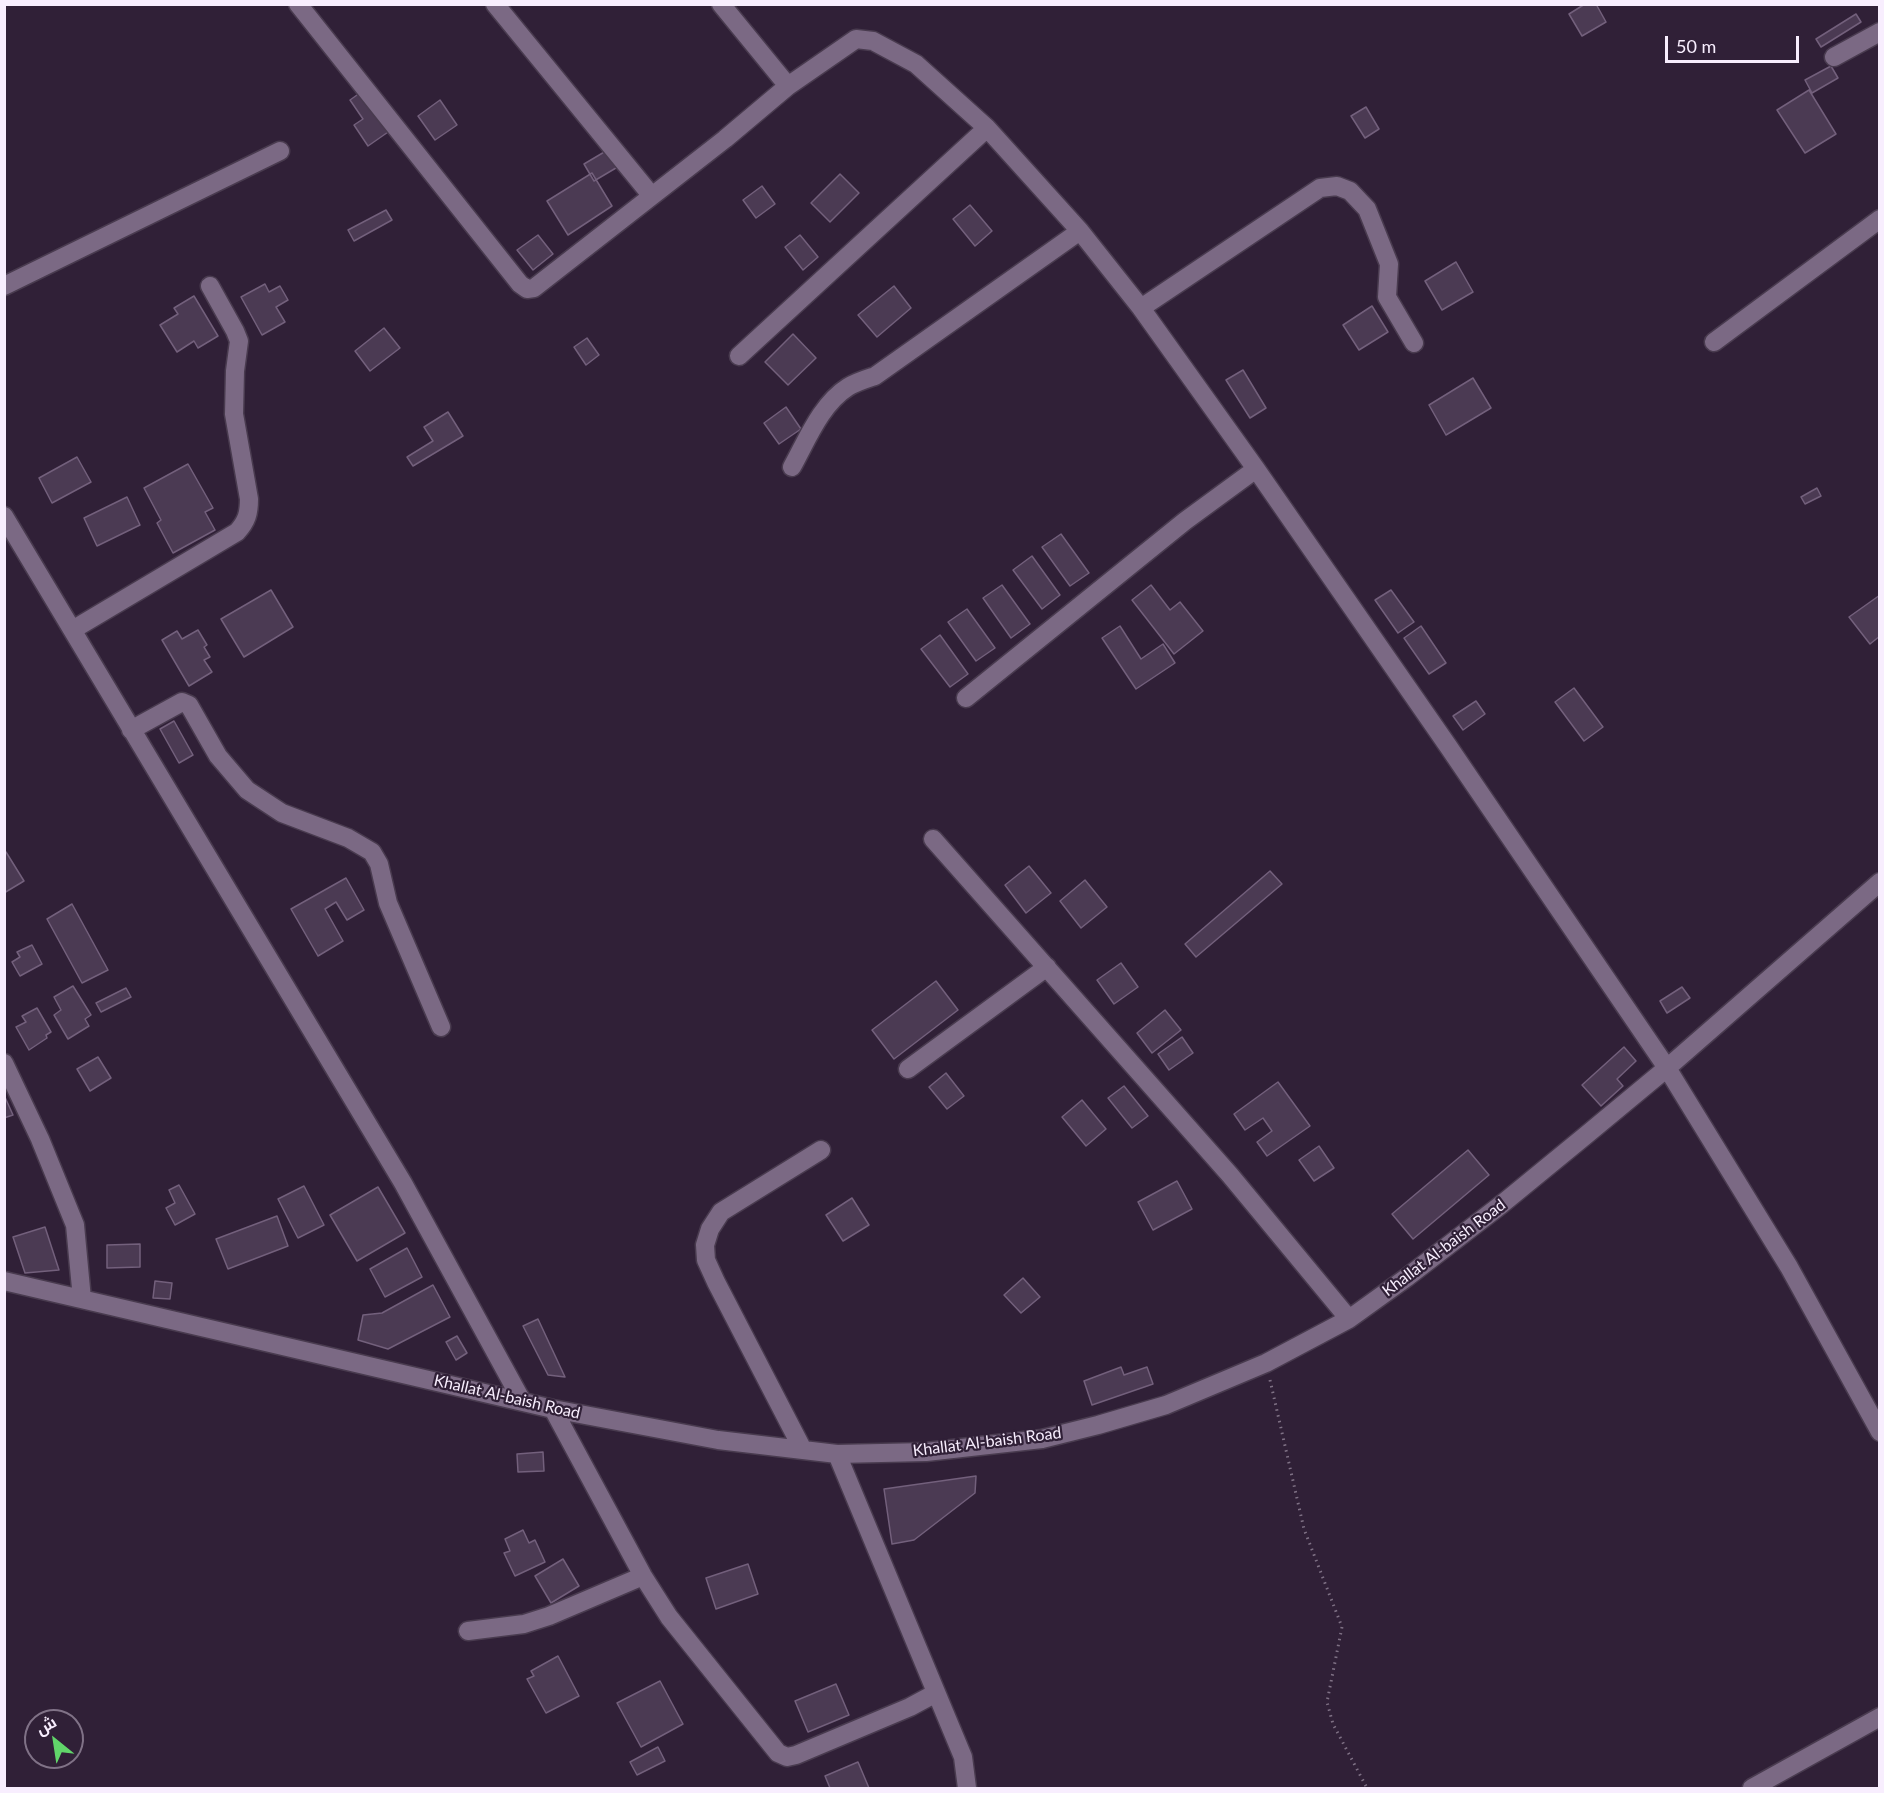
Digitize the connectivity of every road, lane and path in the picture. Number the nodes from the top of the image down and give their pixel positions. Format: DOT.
graph roads {
  1 [pos="298,4"];
  2 [pos="495,4"];
  3 [pos="721,4"];
  4 [pos="1880,32"];
  5 [pos="1834,57"];
  6 [pos="788,86"];
  7 [pos="987,128"];
  8 [pos="280,151"];
  9 [pos="651,195"];
  10 [pos="1880,219"];
  11 [pos="1080,231"];
  12 [pos="4,286"];
  13 [pos="210,286"];
  14 [pos="1141,308"];
  15 [pos="1714,342"];
  16 [pos="1414,344"];
  17 [pos="739,356"];
  18 [pos="792,467"];
  19 [pos="1256,469"];
  20 [pos="4,516"];
  21 [pos="74,629"];
  22 [pos="966,698"];
  23 [pos="131,730"];
  24 [pos="933,839"];
  25 [pos="1880,882"];
  26 [pos="1047,967"];
  27 [pos="441,1027"];
  28 [pos="4,1063"];
  29 [pos="1667,1068"];
  30 [pos="908,1069"];
  31 [pos="821,1150"];
  32 [pos="4,1281"];
  33 [pos="82,1299"];
  34 [pos="1349,1319"];
  35 [pos="1266,1363"];
  36 [pos="522,1401"];
  37 [pos="553,1408"];
  38 [pos="1880,1432"];
  39 [pos="803,1450"];
  40 [pos="837,1454"];
  41 [pos="643,1576"];
  42 [pos="468,1631"];
  43 [pos="936,1693"];
  44 [pos="1880,1717"];
  45 [pos="967,1788"];
  46 [pos="1367,1788"];
  47 [pos="1752,1788"];
  1 -- 9 [label="street"];
  2 -- 9 [label="street"];
  3 -- 6 [label="street"];
  4 -- 5 [label="street"];
  6 -- 7 [label="street"];
  6 -- 9 [label="street"];
  7 -- 11 [label="street"];
  7 -- 17 [label="street"];
  8 -- 12 [label="street"];
  10 -- 15 [label="street"];
  11 -- 14 [label="street"];
  11 -- 18 [label="street"];
  13 -- 21 [label="street"];
  14 -- 16 [label="street"];
  14 -- 19 [label="street"];
  19 -- 22 [label="street"];
  19 -- 29 [label="street"];
  20 -- 21 [label="street"];
  21 -- 23 [label="street"];
  23 -- 27 [label="street"];
  23 -- 36 [label="street"];
  24 -- 26 [label="street"];
  25 -- 29 [label="street, Khallat Al-baish Road"];
  26 -- 30 [label="street"];
  26 -- 34 [label="street"];
  28 -- 33 [label="street"];
  29 -- 34 [label="street, Khallat Al-baish Road"];
  29 -- 38 [label="street"];
  31 -- 39 [label="street"];
  32 -- 33 [label="street, Khallat Al-baish Road"];
  33 -- 36 [label="street, Khallat Al-baish Road"];
  34 -- 35 [label="street, Khallat Al-baish Road"];
  35 -- 40 [label="street, Khallat Al-baish Road"];
  35 -- 46 [label="path"];
  36 -- 37 [label="street, Khallat Al-baish Road"];
  37 -- 39 [label="street, Khallat Al-baish Road"];
  37 -- 41 [label="street"];
  39 -- 40 [label="street, Khallat Al-baish Road"];
  40 -- 43 [label="street"];
  41 -- 42 [label="street"];
  41 -- 43 [label="street"];
  43 -- 45 [label="street"];
  44 -- 47 [label="street"];
}
